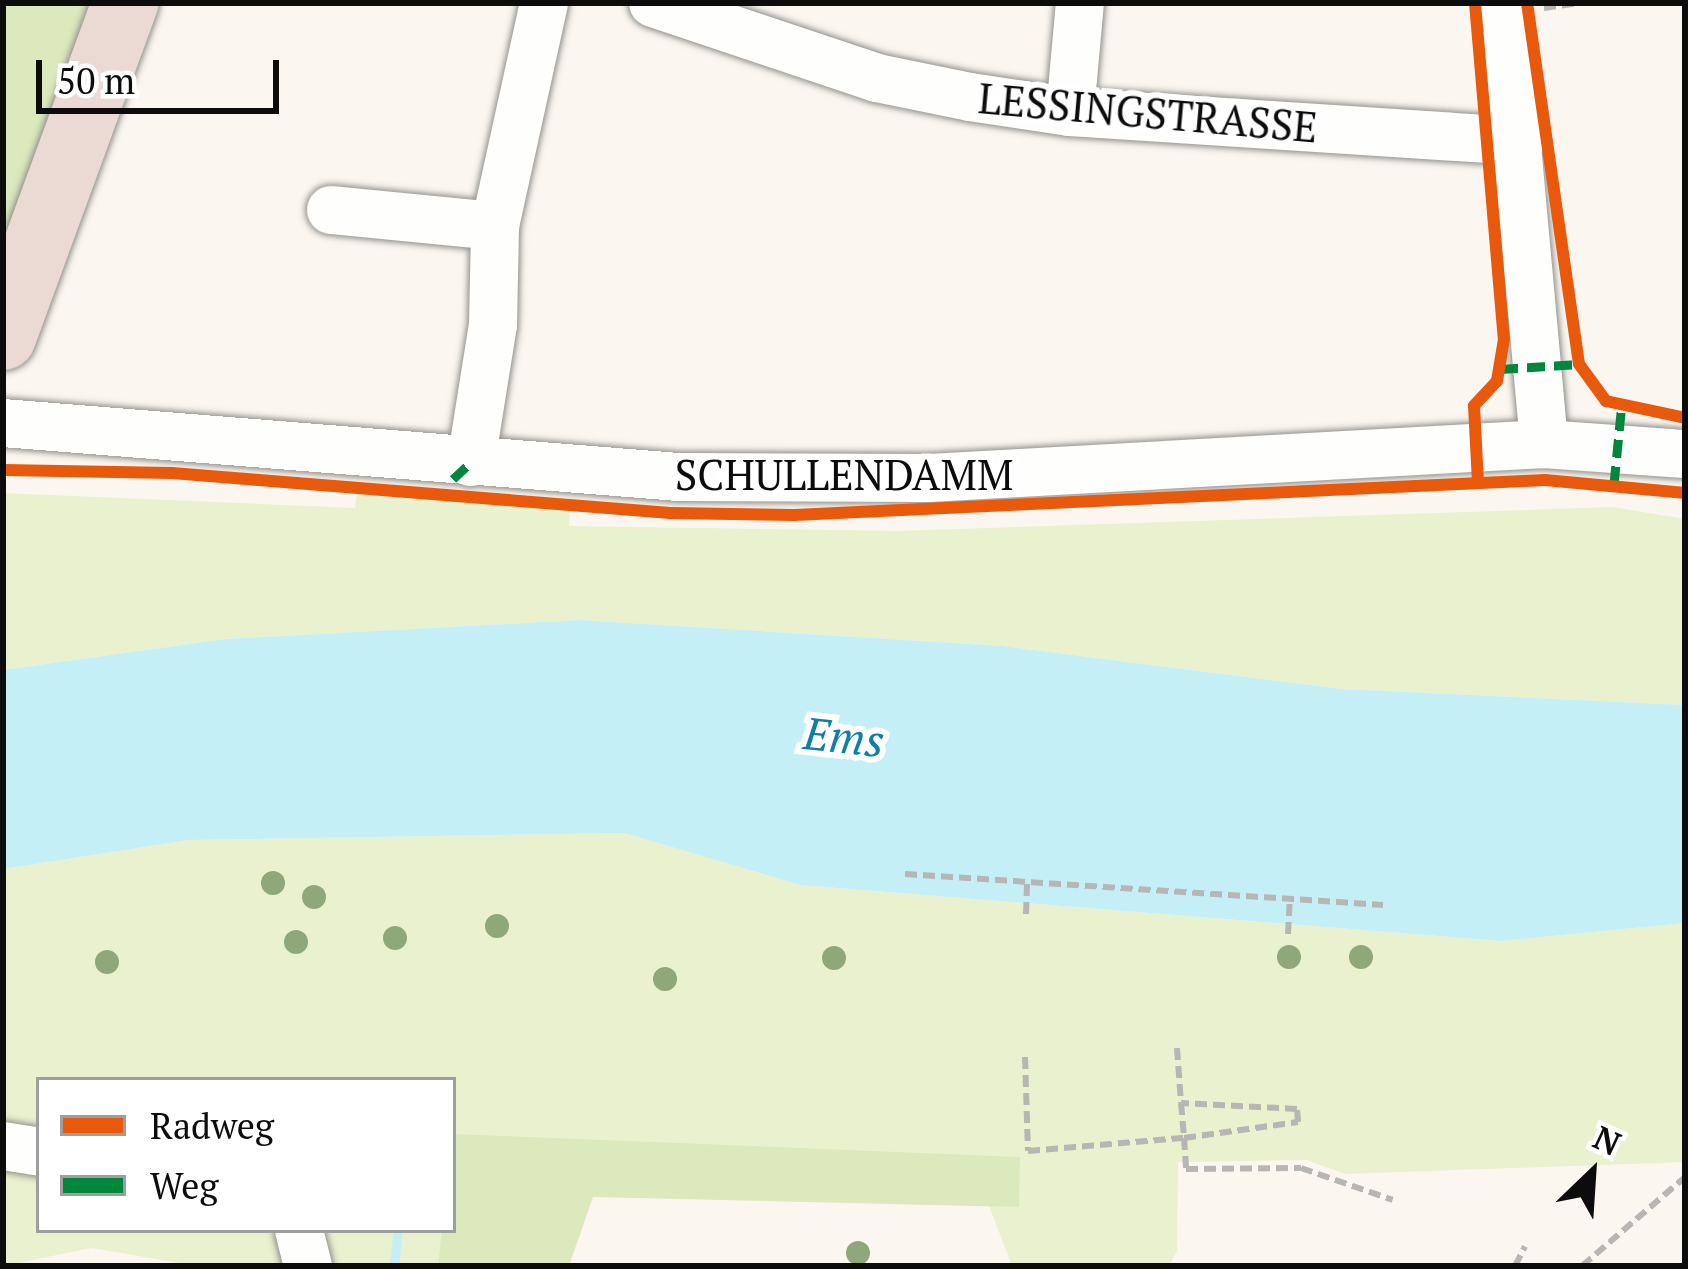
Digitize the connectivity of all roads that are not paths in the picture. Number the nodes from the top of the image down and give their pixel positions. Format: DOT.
graph roads {
  1 [pos="544,3"];
  2 [pos="653,3"];
  3 [pos="1080,3"];
  4 [pos="1504,3"];
  5 [pos="124,5"];
  6 [pos="717,12"];
  7 [pos="1070,112"];
  8 [pos="1520,141"];
  9 [pos="331,210"];
  10 [pos="495,226"];
  11 [pos="3,337"];
  12 [pos="3,423"];
  13 [pos="1544,445"];
  14 [pos="1685,454"];
  15 [pos="491,464"];
  16 [pos="3,1146"];
  17 [pos="36,1152"];
  18 [pos="300,1233"];
  19 [pos="308,1266"];
  1 -- 10 [label="street"];
  2 -- 6 [label="street, LESSINGSTRASSE"];
  3 -- 7 [label="street"];
  4 -- 8 [label="street"];
  5 -- 11 [label="highway"];
  6 -- 7 [label="street, LESSINGSTRASSE"];
  7 -- 8 [label="street, LESSINGSTRASSE"];
  8 -- 13 [label="street"];
  9 -- 10 [label="street"];
  10 -- 15 [label="street"];
  12 -- 15 [label="street, SCHULLENDAMM"];
  13 -- 14 [label="street, SCHULLENDAMM"];
  13 -- 15 [label="street, SCHULLENDAMM"];
  16 -- 17 [label="street"];
  18 -- 19 [label="street"];
}
